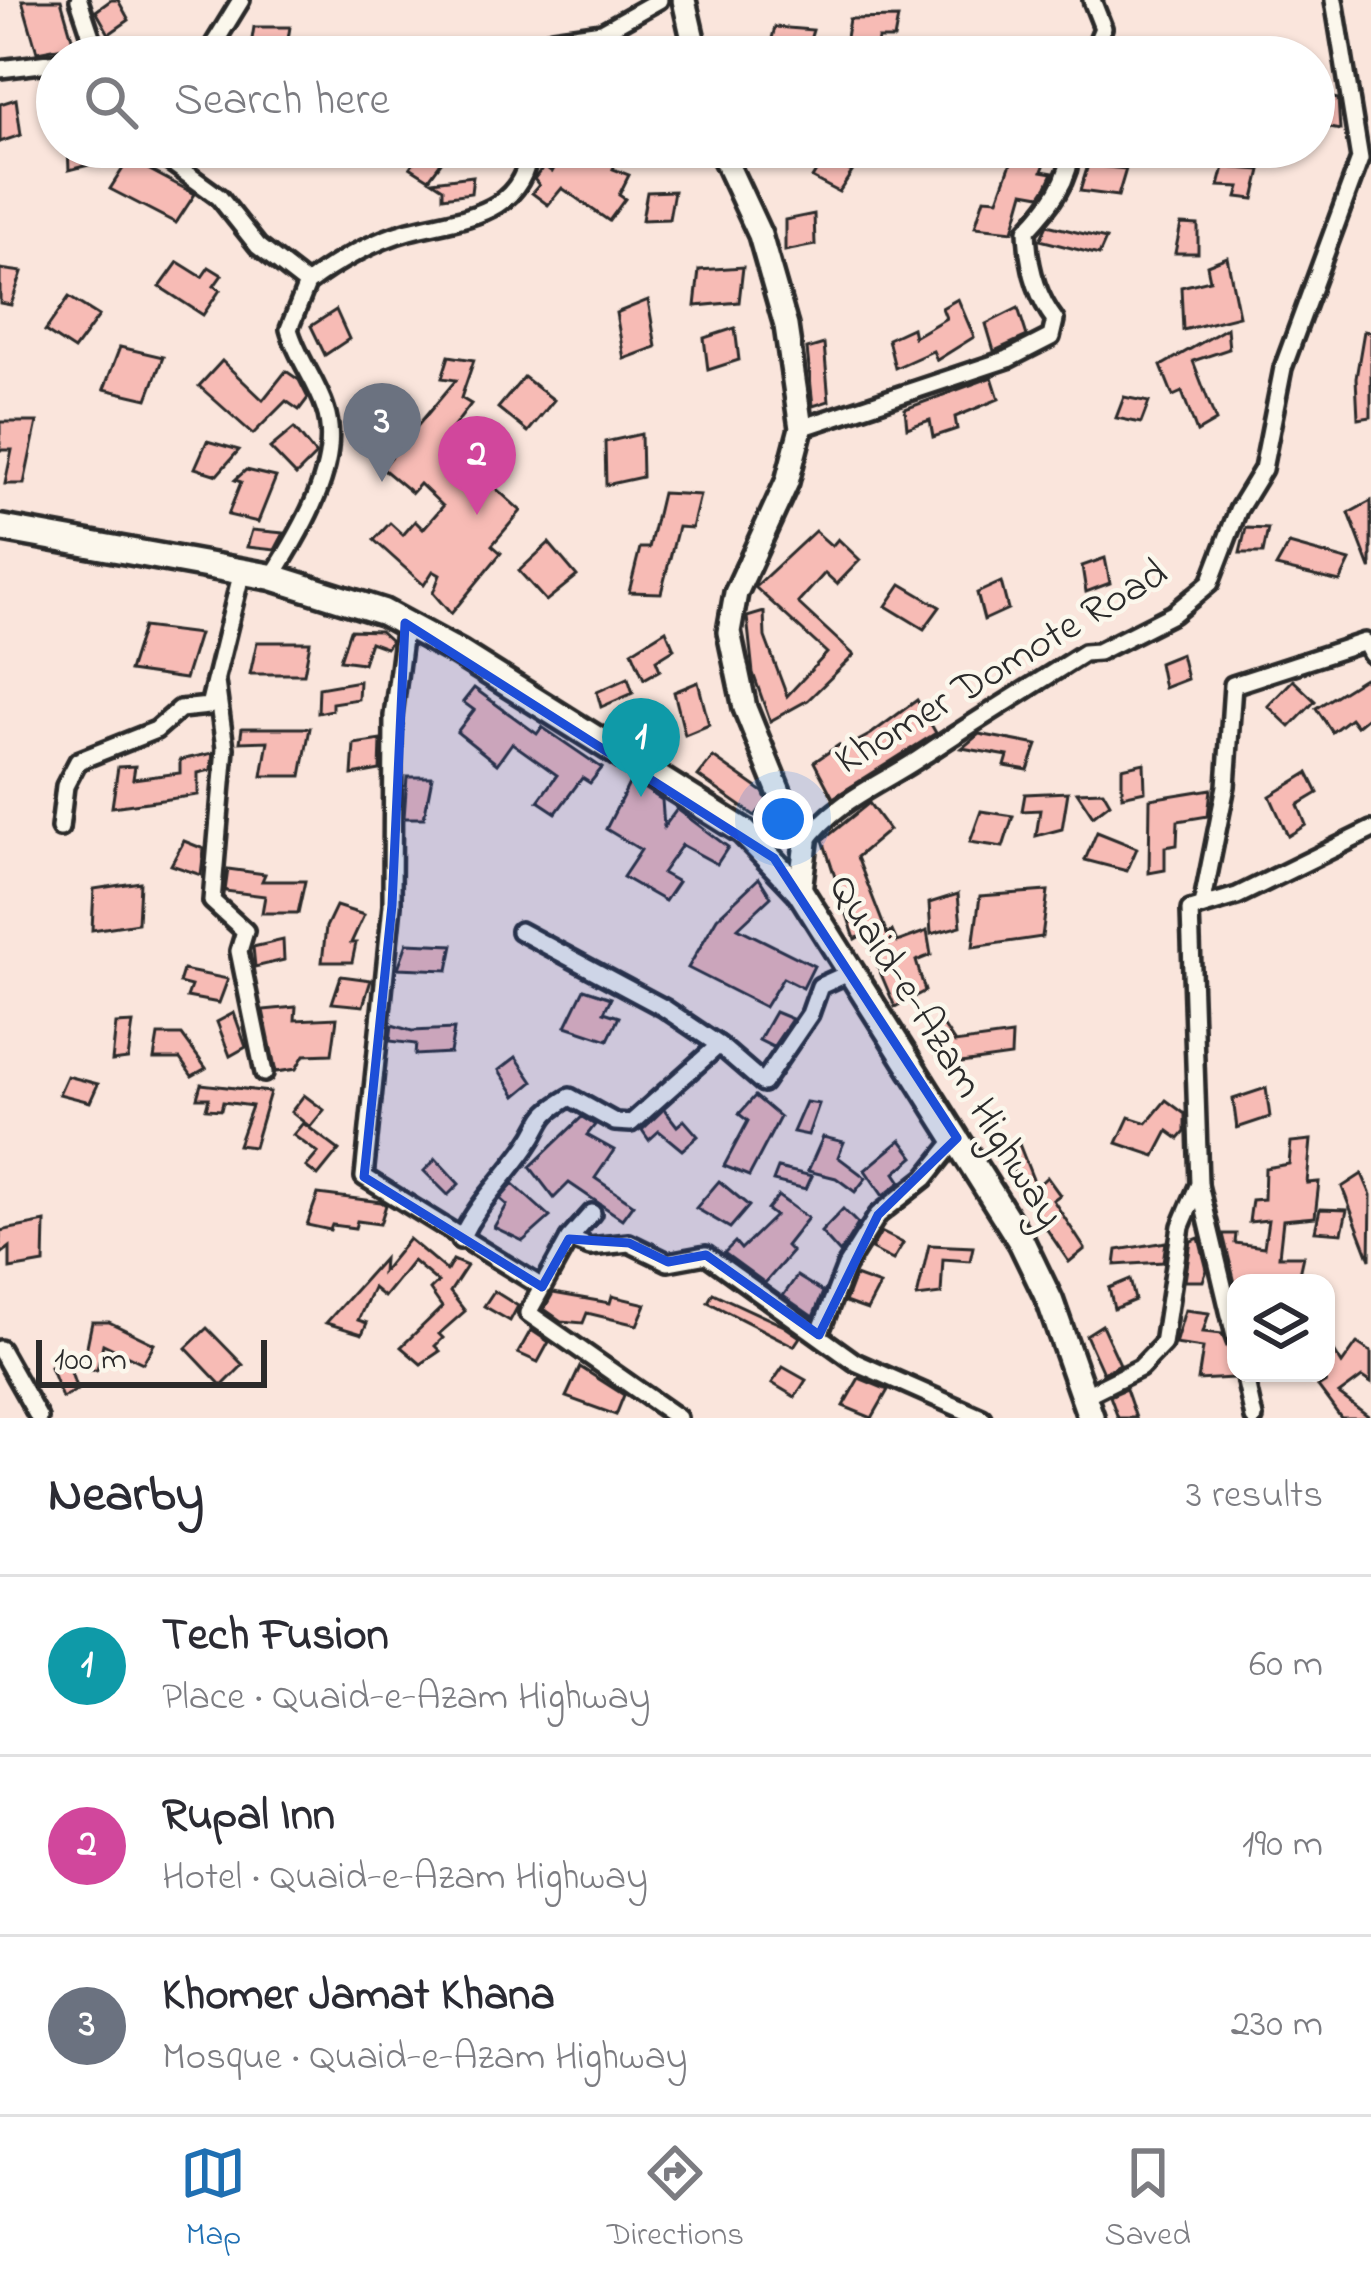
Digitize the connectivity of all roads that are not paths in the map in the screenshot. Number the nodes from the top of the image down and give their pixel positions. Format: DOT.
graph roads {
  1 [pos="79,0"];
  2 [pos="242,0"];
  3 [pos="659,0"];
  4 [pos="684,0"];
  5 [pos="1092,0"];
  6 [pos="1334,0"];
  7 [pos="88,36"];
  8 [pos="219,36"];
  9 [pos="574,36"];
  10 [pos="692,36"];
  11 [pos="1100,36"];
  12 [pos="36,65"];
  13 [pos="0,69"];
  14 [pos="179,168"];
  15 [pos="520,168"];
  16 [pos="729,168"];
  17 [pos="1068,168"];
  18 [pos="307,284"];
  19 [pos="801,428"];
  20 [pos="0,528"];
  21 [pos="242,571"];
  22 [pos="272,577"];
  23 [pos="405,623"];
  24 [pos="1371,654"];
  25 [pos="216,682"];
  26 [pos="784,804"];
  27 [pos="61,828"];
  28 [pos="1371,830"];
  29 [pos="806,842"];
  30 [pos="764,849"];
  31 [pos="800,891"];
  32 [pos="1202,907"];
  33 [pos="520,931"];
  34 [pos="851,972"];
  35 [pos="719,1045"];
  36 [pos="264,1073"];
  37 [pos="957,1138"];
  38 [pos="1199,1184"];
  39 [pos="592,1213"];
  40 [pos="568,1239"];
  41 [pos="460,1240"];
  42 [pos="542,1288"];
  43 [pos="1227,1302"];
  44 [pos="819,1335"];
  45 [pos="0,1349"];
  46 [pos="1246,1382"];
  47 [pos="1088,1407"];
  48 [pos="39,1418"];
  49 [pos="678,1418"];
  50 [pos="982,1418"];
  51 [pos="1254,1418"];
  1 -- 7 [label="street"];
  2 -- 8 [label="street"];
  3 -- 9 [label="street"];
  4 -- 10 [label="main road"];
  5 -- 11 [label="street"];
  6 -- 29 [label="street, Khomer Domote Road"];
  12 -- 13 [label="street"];
  14 -- 18 [label="street"];
  15 -- 18 [label="street"];
  16 -- 19 [label="main road"];
  17 -- 19 [label="street"];
  18 -- 22 [label="street"];
  19 -- 26 [label="main road"];
  20 -- 21 [label="highway, Quaid-e-Azam Highway"];
  21 -- 22 [label="highway, Quaid-e-Azam Highway"];
  21 -- 25 [label="street"];
  22 -- 23 [label="highway, Quaid-e-Azam Highway"];
  23 -- 30 [label="highway, Quaid-e-Azam Highway"];
  23 -- 41 [label="street"];
  24 -- 32 [label="street"];
  25 -- 27 [label="street"];
  25 -- 36 [label="street"];
  26 -- 29 [label="main road"];
  26 -- 30 [label="street"];
  28 -- 32 [label="street"];
  29 -- 31 [label="main road"];
  30 -- 31 [label="highway, Quaid-e-Azam Highway"];
  31 -- 34 [label="highway, Quaid-e-Azam Highway"];
  32 -- 38 [label="street"];
  33 -- 35 [label="street"];
  34 -- 35 [label="street"];
  34 -- 37 [label="highway, Quaid-e-Azam Highway"];
  35 -- 41 [label="street"];
  37 -- 44 [label="street"];
  37 -- 47 [label="highway, Quaid-e-Azam Highway"];
  38 -- 43 [label="street"];
  38 -- 47 [label="street"];
  39 -- 40 [label="street"];
  40 -- 42 [label="street"];
  40 -- 44 [label="street"];
  41 -- 42 [label="street"];
  42 -- 49 [label="street"];
  44 -- 50 [label="street"];
  45 -- 48 [label="street"];
  46 -- 51 [label="street"];
}
